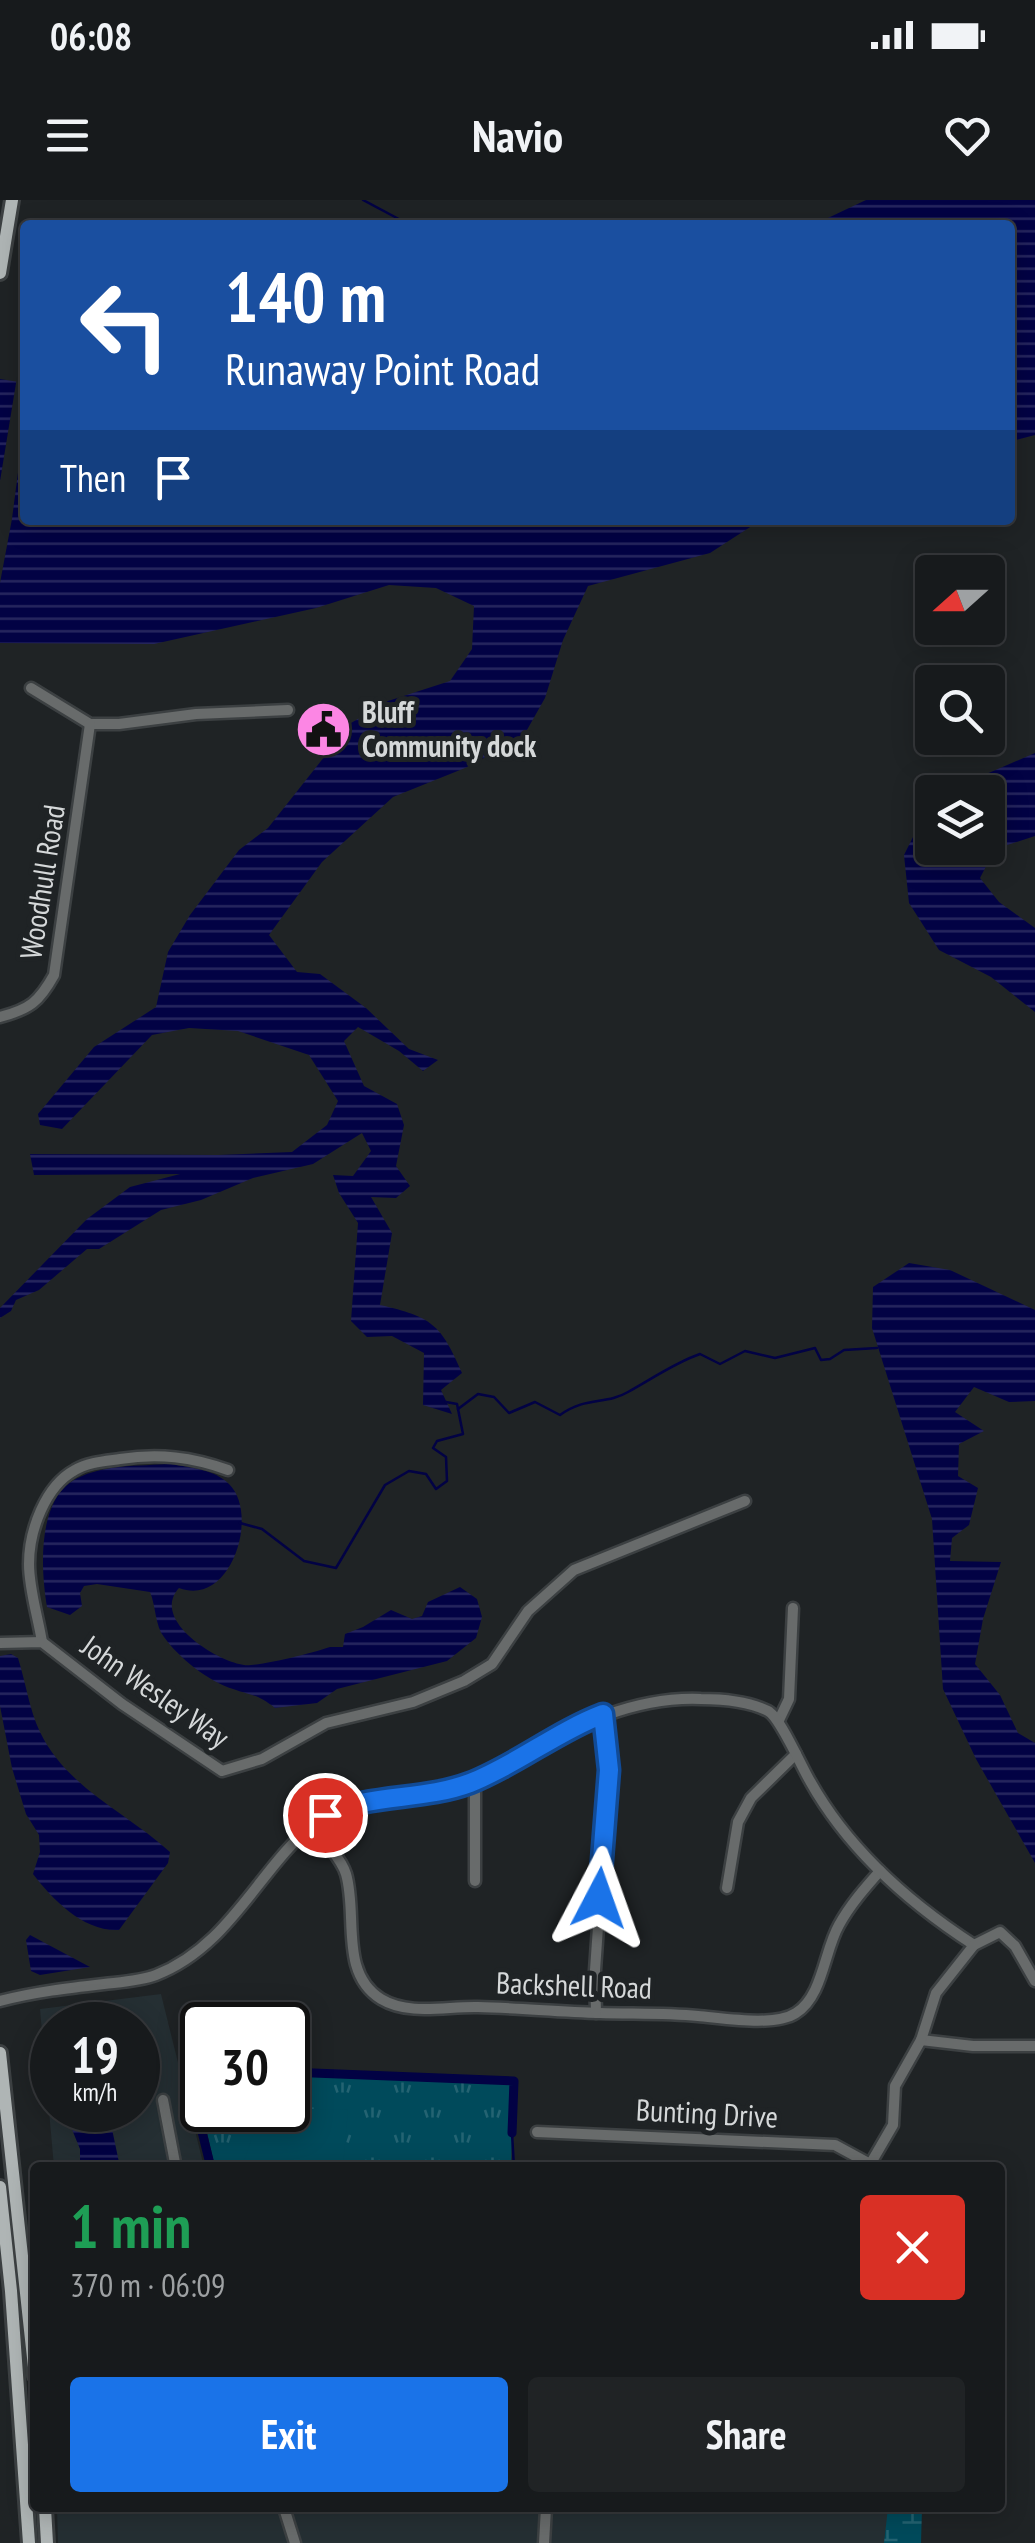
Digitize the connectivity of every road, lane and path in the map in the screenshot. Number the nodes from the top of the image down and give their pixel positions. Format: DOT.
graph roads {
  1 [pos="12,200"];
  2 [pos="0,273"];
  3 [pos="31,688"];
  4 [pos="288,710"];
  5 [pos="90,724"];
  6 [pos="0,1018"];
  7 [pos="228,1470"];
  8 [pos="745,1502"];
  9 [pos="793,1608"];
  10 [pos="42,1642"];
  11 [pos="0,1643"];
  12 [pos="603,1714"];
  13 [pos="778,1720"];
  14 [pos="796,1754"];
  15 [pos="474,1781"];
  16 [pos="316,1822"];
  17 [pos="880,1871"];
  18 [pos="475,1882"];
  19 [pos="727,1888"];
  20 [pos="974,1944"];
  21 [pos="1035,1981"];
  22 [pos="0,2001"];
  23 [pos="596,2013"];
  24 [pos="920,2040"];
  25 [pos="1035,2046"];
  26 [pos="0,2052"];
  27 [pos="163,2100"];
  28 [pos="538,2132"];
  29 [pos="175,2162"];
  30 [pos="863,2162"];
  31 [pos="871,2162"];
  32 [pos="0,2187"];
  33 [pos="30,2320"];
  34 [pos="29,2455"];
  35 [pos="45,2512"];
  36 [pos="285,2512"];
  37 [pos="546,2512"];
  38 [pos="28,2543"];
  39 [pos="47,2543"];
  40 [pos="295,2543"];
  41 [pos="544,2543"];
  1 -- 2 [label="main road"];
  3 -- 5 [label="street"];
  4 -- 5 [label="street"];
  5 -- 6 [label="street, Woodhull Road"];
  7 -- 10 [label="street"];
  8 -- 10 [label="street, John Wesley Way"];
  9 -- 13 [label="street"];
  10 -- 11 [label="street, John Wesley Way"];
  12 -- 13 [label="street"];
  12 -- 15 [label="street"];
  12 -- 23 [label="street"];
  13 -- 14 [label="street"];
  14 -- 17 [label="street"];
  14 -- 19 [label="street"];
  15 -- 16 [label="street"];
  15 -- 18 [label="street"];
  16 -- 22 [label="street"];
  16 -- 23 [label="street, Backshell Road"];
  17 -- 20 [label="street"];
  17 -- 23 [label="street, Backshell Road"];
  20 -- 21 [label="street"];
  20 -- 24 [label="street"];
  24 -- 25 [label="street"];
  24 -- 31 [label="street"];
  26 -- 33 [label="main road"];
  27 -- 29 [label="street"];
  28 -- 30 [label="street, Bunting Drive"];
  32 -- 34 [label="main road"];
  34 -- 38 [label="main road"];
  35 -- 39 [label="main road"];
  36 -- 40 [label="street"];
  37 -- 41 [label="street"];
}
